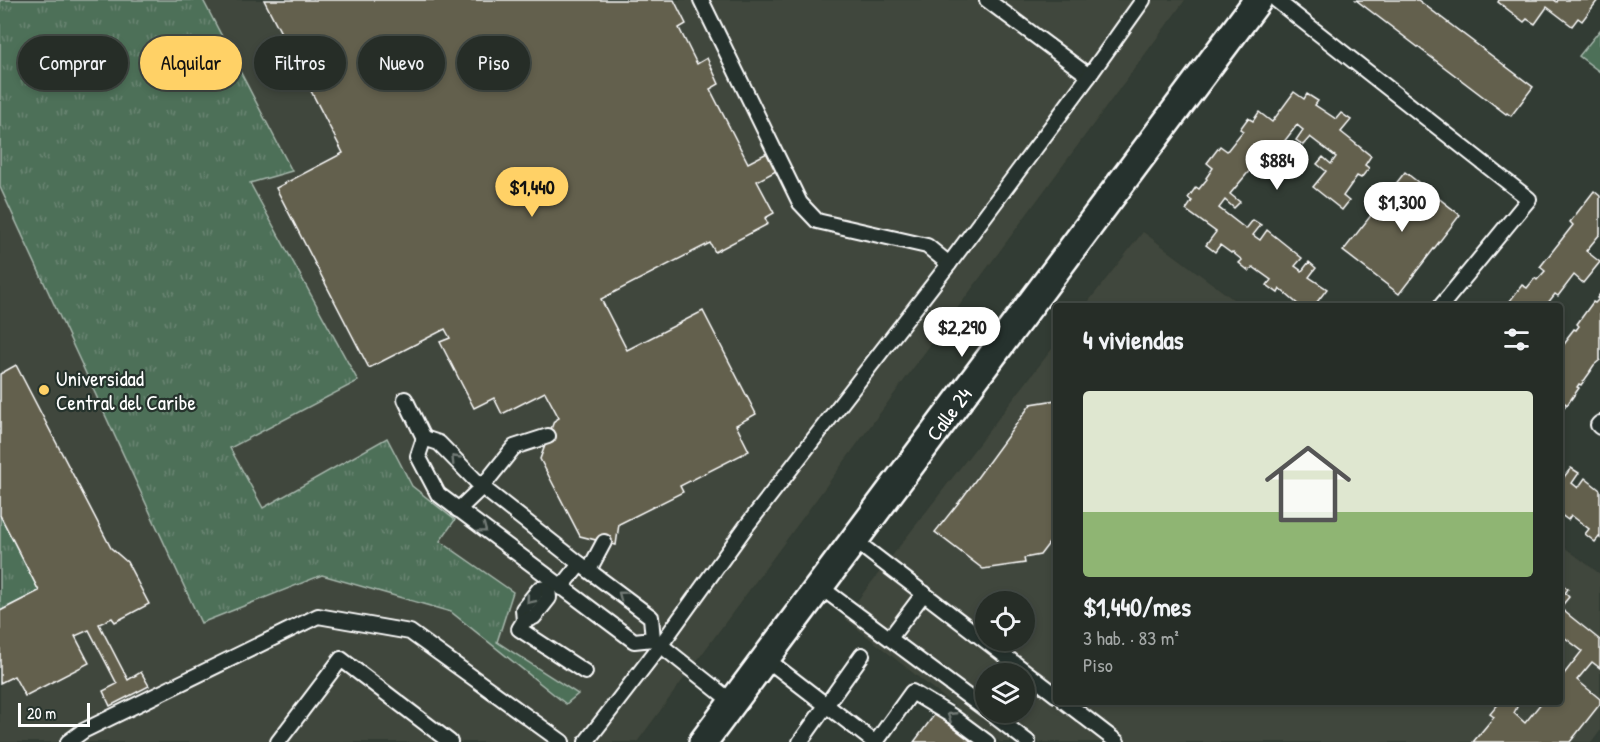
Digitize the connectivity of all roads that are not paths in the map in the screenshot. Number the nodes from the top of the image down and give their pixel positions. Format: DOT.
graph roads {
  1 [pos="701,0"];
  2 [pos="987,0"];
  3 [pos="1143,0"];
  4 [pos="1258,0"];
  5 [pos="1276,0"];
  6 [pos="1089,76"];
  7 [pos="949,264"];
  8 [pos="1443,303"];
  9 [pos="405,399"];
  10 [pos="548,436"];
  11 [pos="424,438"];
  12 [pos="482,487"];
  13 [pos="458,510"];
  14 [pos="854,540"];
  15 [pos="604,542"];
  16 [pos="585,567"];
  17 [pos="554,586"];
  18 [pos="819,586"];
  19 [pos="924,593"];
  20 [pos="890,638"];
  21 [pos="657,642"];
  22 [pos="862,656"];
  23 [pos="765,658"];
  24 [pos="585,672"];
  25 [pos="1053,693"];
  26 [pos="732,702"];
  27 [pos="975,702"];
  28 [pos="1069,705"];
  29 [pos="826,706"];
  30 [pos="1003,723"];
  31 [pos="68,742"];
  32 [pos="278,742"];
  33 [pos="450,742"];
  34 [pos="562,742"];
  35 [pos="586,742"];
  36 [pos="703,742"];
  37 [pos="800,742"];
  38 [pos="875,742"];
  39 [pos="987,742"];
  40 [pos="1028,742"];
  41 [pos="1117,742"];
  1 -- 7 [label="lane"];
  2 -- 6 [label="lane"];
  3 -- 6 [label="lane"];
  4 -- 14 [label="street, Calle 24"];
  5 -- 8 [label="lane"];
  6 -- 7 [label="lane"];
  7 -- 21 [label="lane"];
  9 -- 11 [label="lane"];
  10 -- 12 [label="lane"];
  12 -- 11 [label="lane, one-way"];
  11 -- 13 [label="lane"];
  12 -- 13 [label="lane"];
  12 -- 16 [label="lane"];
  13 -- 17 [label="lane, one-way"];
  14 -- 18 [label="street, Calle 24"];
  14 -- 19 [label="lane"];
  15 -- 16 [label="lane"];
  16 -- 17 [label="lane"];
  21 -- 16 [label="lane, one-way"];
  17 -- 21 [label="lane"];
  17 -- 24 [label="lane"];
  18 -- 20 [label="lane"];
  18 -- 23 [label="street, Calle 24"];
  19 -- 20 [label="lane"];
  19 -- 25 [label="lane"];
  20 -- 27 [label="lane"];
  21 -- 26 [label="lane"];
  21 -- 35 [label="lane"];
  22 -- 29 [label="lane"];
  23 -- 26 [label="street, Calle 24"];
  23 -- 29 [label="lane"];
  26 -- 36 [label="street, Calle 24"];
  28 -- 41 [label="lane"];
  29 -- 37 [label="lane"];
  29 -- 38 [label="lane"];
  30 -- 40 [label="lane"];
  31 -- 34 [label="lane"];
  32 -- 33 [label="lane"];
  39 -- 38 [label="lane, one-way"];
}
